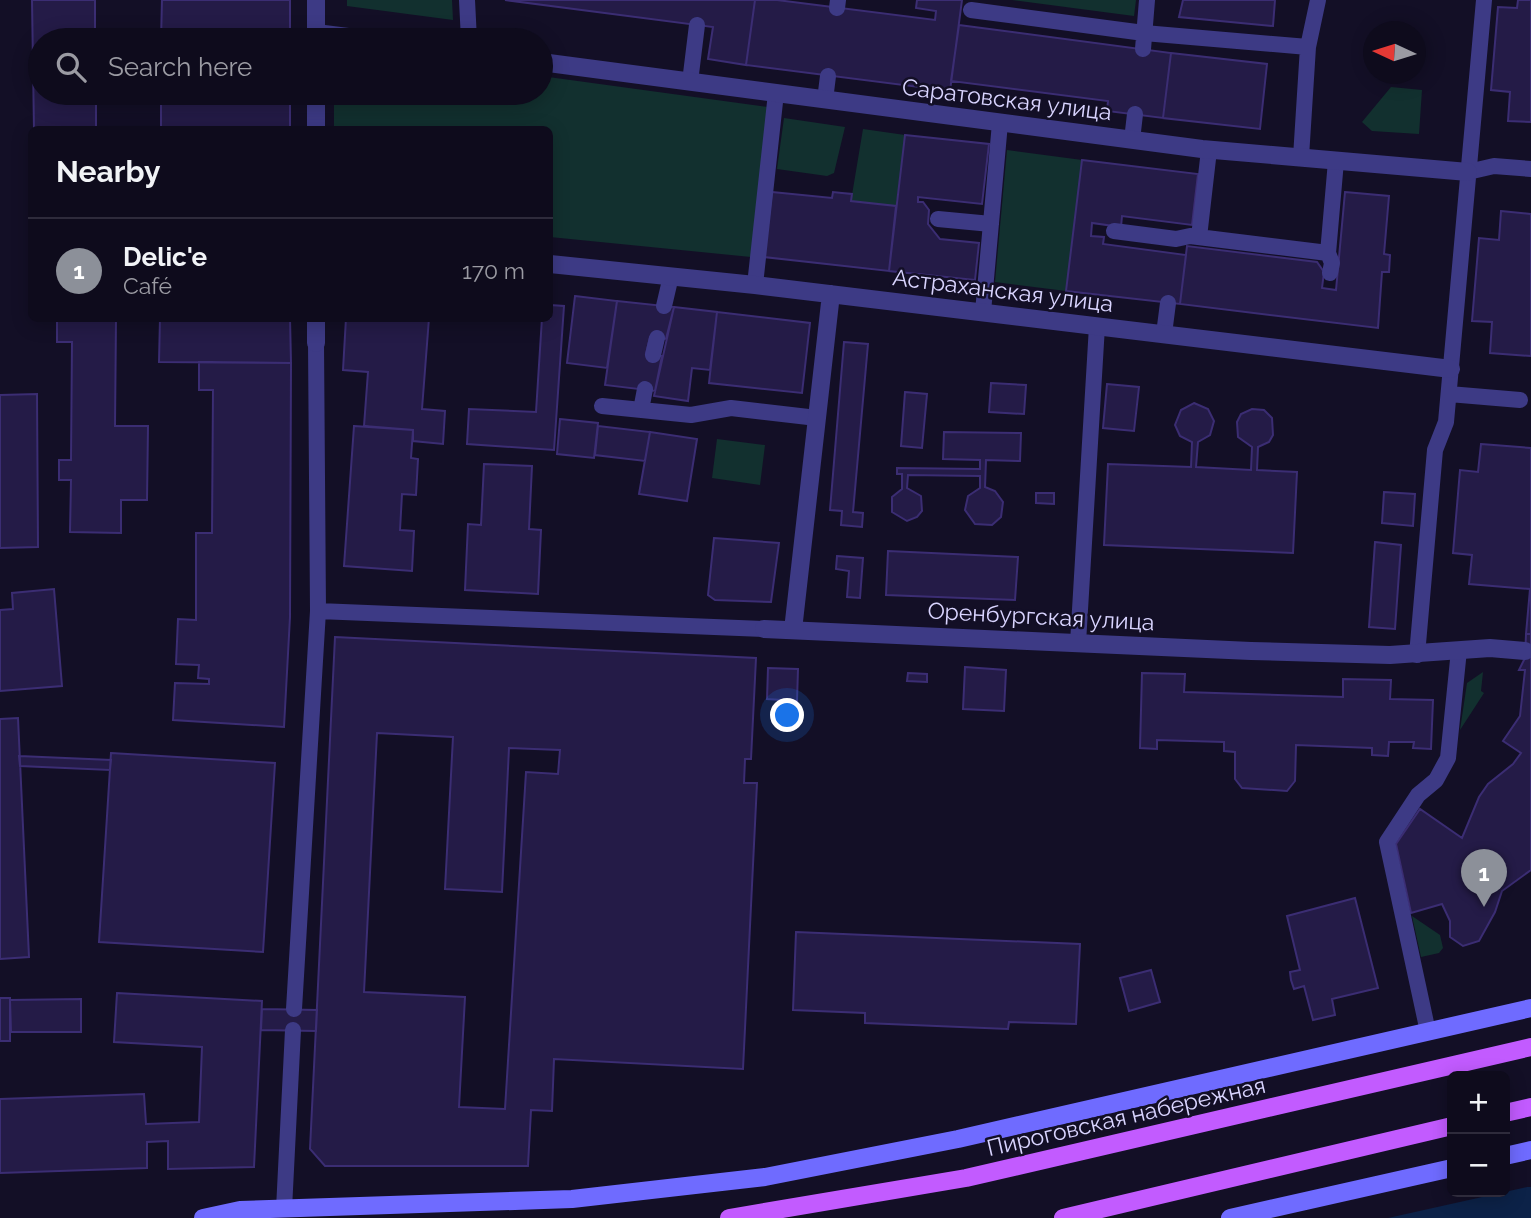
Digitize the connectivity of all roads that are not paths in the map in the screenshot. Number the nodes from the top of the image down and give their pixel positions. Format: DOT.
graph roads {
  1 [pos="316,0"];
  2 [pos="467,0"];
  3 [pos="1147,0"];
  4 [pos="1318,0"];
  5 [pos="1484,0"];
  6 [pos="971,10"];
  7 [pos="698,25"];
  8 [pos="316,28"];
  9 [pos="468,28"];
  10 [pos="1144,41"];
  11 [pos="1308,47"];
  12 [pos="553,64"];
  13 [pos="828,76"];
  14 [pos="690,82"];
  15 [pos="776,93"];
  16 [pos="825,100"];
  17 [pos="316,105"];
  18 [pos="1135,114"];
  19 [pos="1000,123"];
  20 [pos="316,126"];
  21 [pos="1132,140"];
  22 [pos="1209,150"];
  23 [pos="1301,158"];
  24 [pos="1336,161"];
  25 [pos="1531,169"];
  26 [pos="1468,172"];
  27 [pos="938,219"];
  28 [pos="991,224"];
  29 [pos="1114,231"];
  30 [pos="1199,237"];
  31 [pos="1328,253"];
  32 [pos="553,264"];
  33 [pos="1330,273"];
  34 [pos="671,276"];
  35 [pos="755,285"];
  36 [pos="831,294"];
  37 [pos="1168,303"];
  38 [pos="664,306"];
  39 [pos="983,312"];
  40 [pos="316,322"];
  41 [pos="1097,326"];
  42 [pos="1164,334"];
  43 [pos="657,338"];
  44 [pos="316,343"];
  45 [pos="653,355"];
  46 [pos="1451,369"];
  47 [pos="645,389"];
  48 [pos="1449,394"];
  49 [pos="1520,400"];
  50 [pos="602,406"];
  51 [pos="641,410"];
  52 [pos="817,418"];
  53 [pos="318,611"];
  54 [pos="764,629"];
  55 [pos="793,630"];
  56 [pos="1078,643"];
  57 [pos="1459,650"];
  58 [pos="1525,651"];
  59 [pos="1417,654"];
  60 [pos="1531,1008"];
  61 [pos="294,1009"];
  62 [pos="293,1030"];
  63 [pos="1428,1032"];
  64 [pos="1531,1047"];
  65 [pos="1531,1107"];
  66 [pos="1510,1113"];
  67 [pos="1447,1127"];
  68 [pos="1531,1150"];
  69 [pos="1510,1155"];
  70 [pos="1447,1169"];
  71 [pos="284,1209"];
  72 [pos="203,1218"];
  73 [pos="729,1218"];
  74 [pos="1062,1218"];
  75 [pos="1230,1218"];
  1 -- 8 [label="street"];
  2 -- 9 [label="lane"];
  3 -- 10 [label="lane"];
  4 -- 11 [label="lane"];
  5 -- 26 [label="lane"];
  6 -- 10 [label="lane"];
  7 -- 14 [label="lane"];
  10 -- 11 [label="lane"];
  11 -- 23 [label="lane"];
  12 -- 14 [label="street, Саратовская улица"];
  13 -- 16 [label="lane"];
  14 -- 15 [label="street, Саратовская улица"];
  15 -- 16 [label="street, Саратовская улица"];
  15 -- 35 [label="lane"];
  16 -- 19 [label="street, Саратовская улица"];
  17 -- 20 [label="street"];
  18 -- 21 [label="lane"];
  19 -- 21 [label="street, Саратовская улица"];
  19 -- 28 [label="lane"];
  21 -- 22 [label="street, Саратовская улица"];
  22 -- 23 [label="street, Саратовская улица"];
  22 -- 30 [label="lane"];
  23 -- 24 [label="street, Саратовская улица"];
  24 -- 26 [label="street, Саратовская улица"];
  24 -- 31 [label="lane"];
  25 -- 26 [label="lane"];
  26 -- 46 [label="lane"];
  27 -- 28 [label="lane"];
  28 -- 39 [label="lane"];
  29 -- 30 [label="lane"];
  30 -- 31 [label="lane"];
  31 -- 33 [label="lane"];
  32 -- 34 [label="street, Астраханская улица"];
  34 -- 35 [label="street, Астраханская улица"];
  34 -- 38 [label="lane"];
  35 -- 36 [label="street, Астраханская улица"];
  36 -- 39 [label="street, Астраханская улица"];
  36 -- 52 [label="street"];
  37 -- 42 [label="lane"];
  39 -- 41 [label="street, Астраханская улица"];
  40 -- 44 [label="street"];
  41 -- 42 [label="street, Астраханская улица"];
  41 -- 56 [label="lane"];
  42 -- 46 [label="street, Астраханская улица"];
  43 -- 45 [label="lane"];
  44 -- 53 [label="lane"];
  46 -- 48 [label="lane"];
  47 -- 51 [label="lane"];
  48 -- 49 [label="lane"];
  48 -- 59 [label="lane"];
  50 -- 51 [label="lane"];
  51 -- 52 [label="lane"];
  52 -- 55 [label="street"];
  53 -- 54 [label="lane, Оренбургская улица"];
  53 -- 61 [label="lane"];
  54 -- 55 [label="street, Оренбургская улица"];
  55 -- 56 [label="street, Оренбургская улица"];
  56 -- 59 [label="street, Оренбургская улица"];
  57 -- 58 [label="street, Оренбургская улица"];
  57 -- 59 [label="street, Оренбургская улица"];
  57 -- 63 [label="lane"];
  60 -- 63 [label="main road"];
  62 -- 71 [label="lane"];
  63 -- 71 [label="main road"];
  64 -- 73 [label="main road, Пироговская набережная"];
  65 -- 66 [label="main road"];
  67 -- 74 [label="main road"];
  68 -- 69 [label="main road"];
  70 -- 75 [label="main road"];
  71 -- 72 [label="main road"];
}
